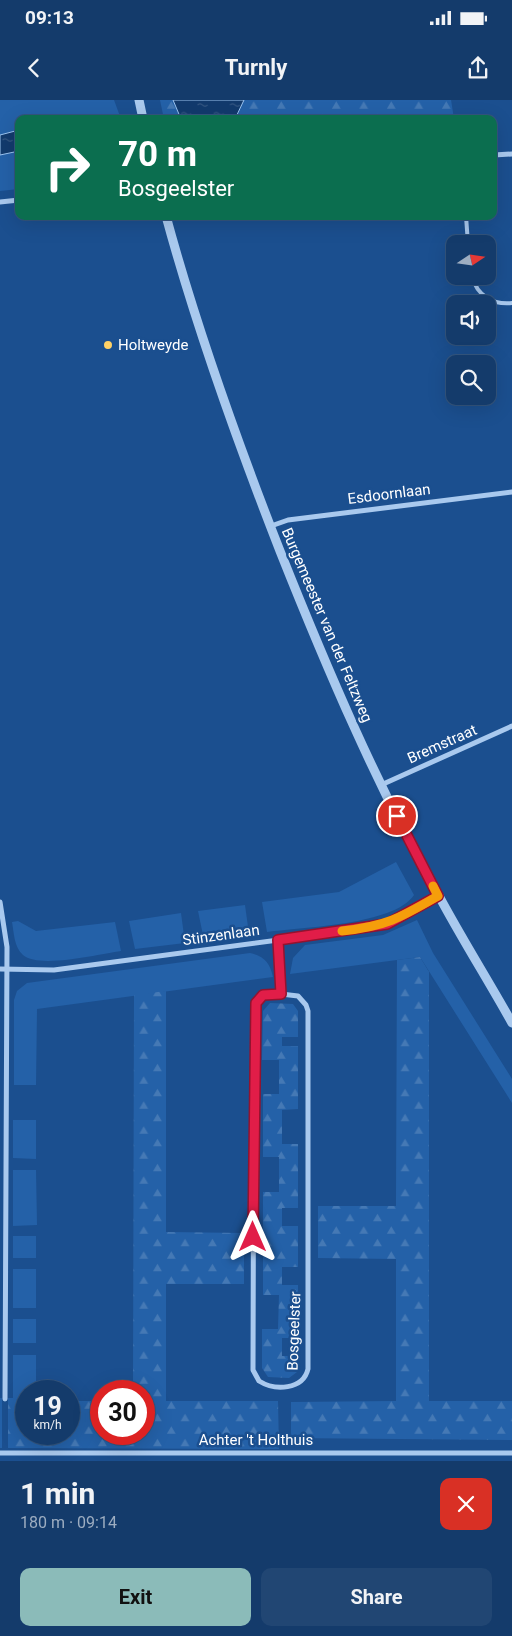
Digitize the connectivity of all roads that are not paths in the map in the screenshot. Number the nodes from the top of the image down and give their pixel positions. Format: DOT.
graph roads {
  1 [pos="139,100"];
  2 [pos="142,115"];
  3 [pos="512,154"];
  4 [pos="497,155"];
  5 [pos="15,200"];
  6 [pos="0,202"];
  7 [pos="167,220"];
  8 [pos="466,220"];
  9 [pos="467,235"];
  10 [pos="476,285"];
  11 [pos="512,303"];
  12 [pos="512,492"];
  13 [pos="271,526"];
  14 [pos="512,726"];
  15 [pos="382,785"];
  16 [pos="438,896"];
  17 [pos="0,902"];
  18 [pos="278,940"];
  19 [pos="3,969"];
  20 [pos="281,994"];
  21 [pos="512,1022"];
  22 [pos="5,1399"];
  23 [pos="512,1453"];
  24 [pos="0,1454"];
  1 -- 2 [label="street"];
  3 -- 4 [label="street"];
  5 -- 6 [label="street"];
  7 -- 13 [label="street, Burgemeester van der Feltzweg"];
  8 -- 9 [label="lane"];
  10 -- 11 [label="lane"];
  12 -- 13 [label="street, Esdoornlaan"];
  13 -- 15 [label="street, Burgemeester van der Feltzweg"];
  14 -- 15 [label="street, Bremstraat"];
  15 -- 16 [label="street, Burgemeester van der Feltzweg"];
  16 -- 18 [label="street, Stinzenlaan"];
  16 -- 21 [label="street, Burgemeester van der Feltzweg"];
  17 -- 19 [label="street"];
  18 -- 19 [label="street, Stinzenlaan"];
  18 -- 20 [label="street"];
  19 -- 22 [label="street"];
  20 -- 20 [label="street, Bosgeelster"];
  23 -- 24 [label="street, Achter 't Holthuis"];
}
